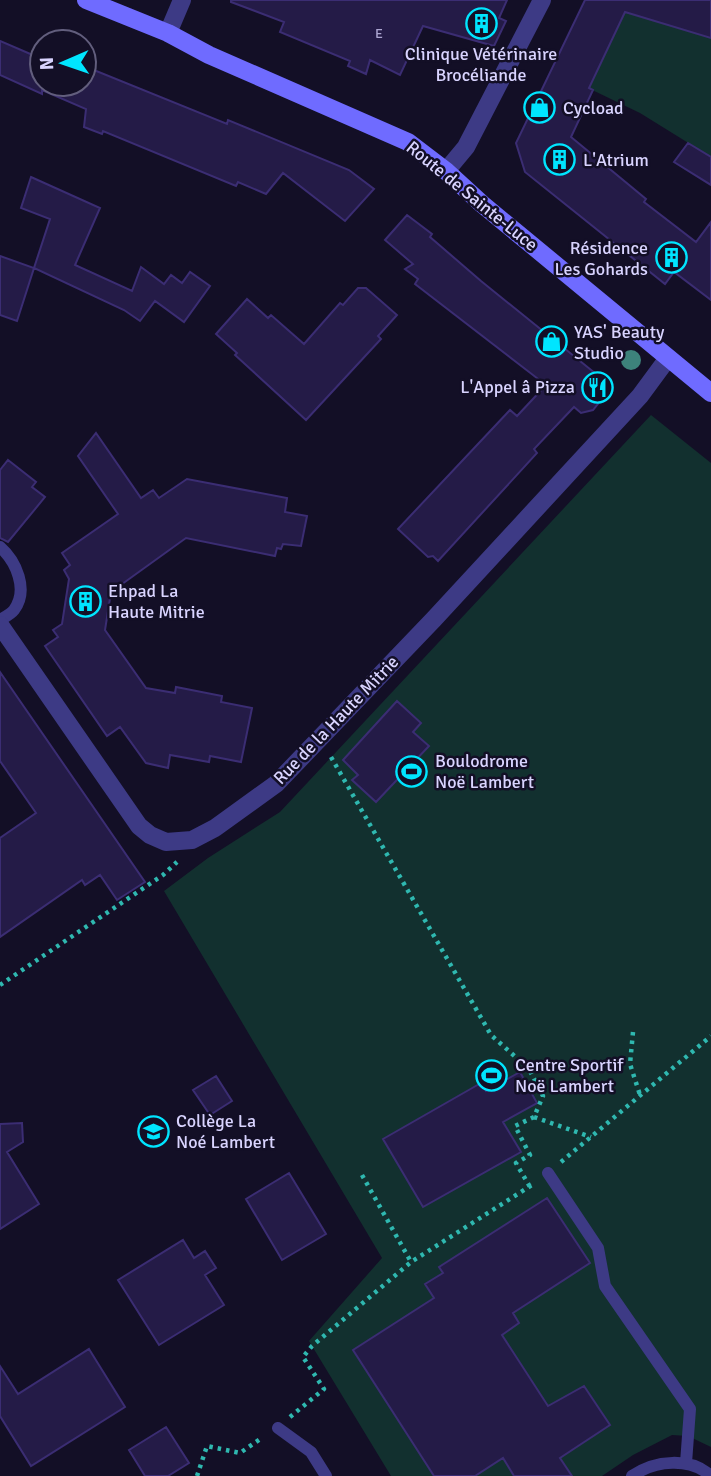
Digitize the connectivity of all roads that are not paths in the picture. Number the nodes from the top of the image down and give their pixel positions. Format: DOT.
graph roads {
  1 [pos="86,0"];
  2 [pos="182,0"];
  3 [pos="542,0"];
  4 [pos="167,33"];
  5 [pos="446,171"];
  6 [pos="668,358"];
  7 [pos="711,393"];
  8 [pos="0,547"];
  9 [pos="0,623"];
  10 [pos="548,1173"];
  11 [pos="278,1428"];
  12 [pos="685,1464"];
  13 [pos="326,1476"];
  14 [pos="632,1476"];
  15 [pos="711,1476"];
  1 -- 4 [label="street, Route de Sainte-Luce"];
  2 -- 4 [label="street"];
  3 -- 5 [label="street"];
  4 -- 5 [label="street, Route de Sainte-Luce"];
  5 -- 6 [label="street, Route de Sainte-Luce"];
  6 -- 7 [label="street, Route de Sainte-Luce"];
  6 -- 9 [label="street, Rue de la Haute Mitrie"];
  8 -- 9 [label="lane"];
  10 -- 12 [label="lane"];
  11 -- 13 [label="lane"];
  12 -- 14 [label="lane"];
  12 -- 15 [label="lane"];
}
